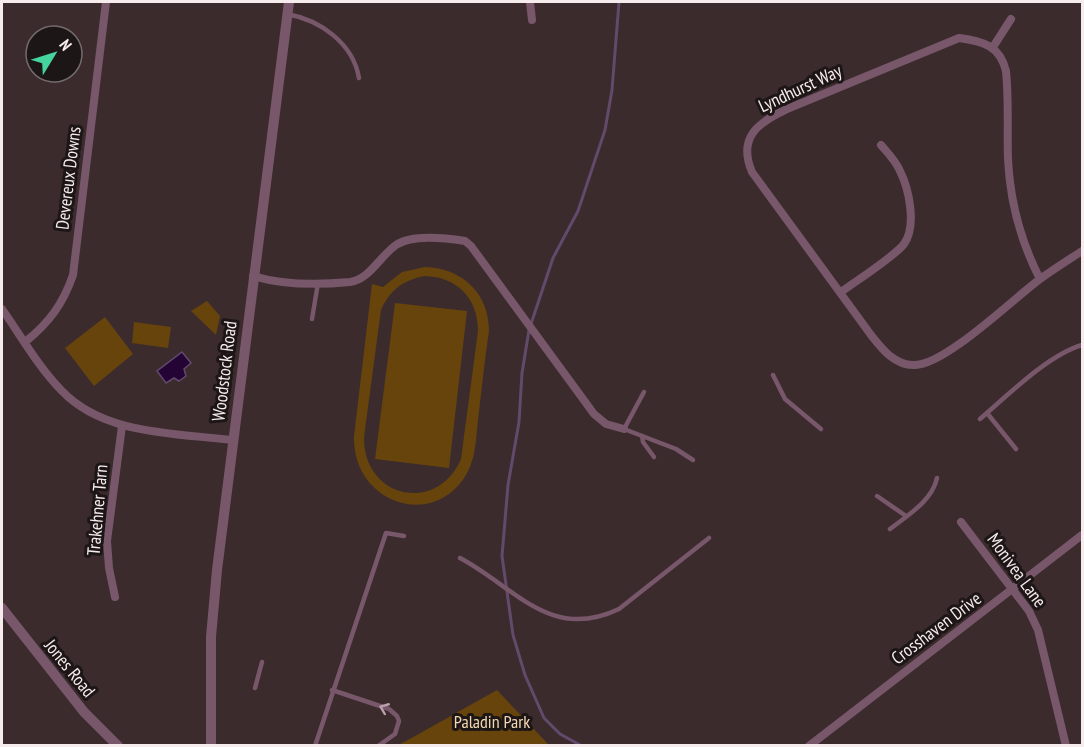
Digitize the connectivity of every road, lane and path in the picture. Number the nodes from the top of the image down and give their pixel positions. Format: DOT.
graph roads {
  1 [pos="106,2"];
  2 [pos="289,2"];
  3 [pos="530,2"];
  4 [pos="287,14"];
  5 [pos="1011,19"];
  6 [pos="532,20"];
  7 [pos="993,47"];
  8 [pos="359,78"];
  9 [pos="881,145"];
  10 [pos="1083,251"];
  11 [pos="253,276"];
  12 [pos="1040,279"];
  13 [pos="318,283"];
  14 [pos="841,292"];
  15 [pos="2,309"];
  16 [pos="312,319"];
  17 [pos="25,342"];
  18 [pos="1080,345"];
  19 [pos="1083,353"];
  20 [pos="773,375"];
  21 [pos="644,392"];
  22 [pos="987,413"];
  23 [pos="980,419"];
  24 [pos="122,426"];
  25 [pos="624,429"];
  26 [pos="821,429"];
  27 [pos="642,436"];
  28 [pos="232,440"];
  29 [pos="1016,449"];
  30 [pos="654,457"];
  31 [pos="693,460"];
  32 [pos="937,478"];
  33 [pos="877,496"];
  34 [pos="906,516"];
  35 [pos="961,522"];
  36 [pos="890,529"];
  37 [pos="1083,535"];
  38 [pos="404,536"];
  39 [pos="709,538"];
  40 [pos="460,558"];
  41 [pos="1014,590"];
  42 [pos="115,597"];
  43 [pos="2,608"];
  44 [pos="262,662"];
  45 [pos="255,688"];
  46 [pos="332,690"];
  47 [pos="811,745"];
  48 [pos="118,746"];
  49 [pos="211,746"];
  50 [pos="315,746"];
  51 [pos="378,746"];
  52 [pos="1066,746"];
  1 -- 17 [label="street, Devereux Downs"];
  2 -- 4 [label="street, Woodstock Road"];
  3 -- 6 [label="street"];
  4 -- 8 [label="lane"];
  4 -- 11 [label="street, Woodstock Road"];
  5 -- 7 [label="street"];
  7 -- 12 [label="street"];
  7 -- 14 [label="street, Lyndhurst Way"];
  9 -- 14 [label="street"];
  10 -- 12 [label="street, Lyndhurst Way"];
  11 -- 13 [label="street"];
  11 -- 28 [label="street, Woodstock Road"];
  12 -- 14 [label="street, Lyndhurst Way"];
  13 -- 16 [label="lane"];
  13 -- 25 [label="street"];
  15 -- 17 [label="street"];
  17 -- 24 [label="street"];
  18 -- 19 [label="lane"];
  18 -- 22 [label="lane"];
  20 -- 26 [label="lane"];
  21 -- 25 [label="lane"];
  22 -- 23 [label="lane"];
  22 -- 29 [label="lane"];
  24 -- 28 [label="street"];
  24 -- 42 [label="street, Trakehner Tarn"];
  25 -- 27 [label="lane"];
  27 -- 30 [label="lane"];
  27 -- 31 [label="lane"];
  28 -- 49 [label="street, Woodstock Road"];
  32 -- 34 [label="lane"];
  33 -- 34 [label="lane"];
  34 -- 36 [label="lane"];
  35 -- 41 [label="street, Monivea Lane"];
  37 -- 41 [label="street, Crosshaven Drive"];
  38 -- 46 [label="lane"];
  39 -- 40 [label="lane"];
  41 -- 47 [label="street, Crosshaven Drive"];
  41 -- 52 [label="street, Monivea Lane"];
  43 -- 48 [label="street, Jones Road"];
  44 -- 45 [label="lane"];
  46 -- 50 [label="lane"];
  51 -- 46 [label="lane, one-way"];
}
